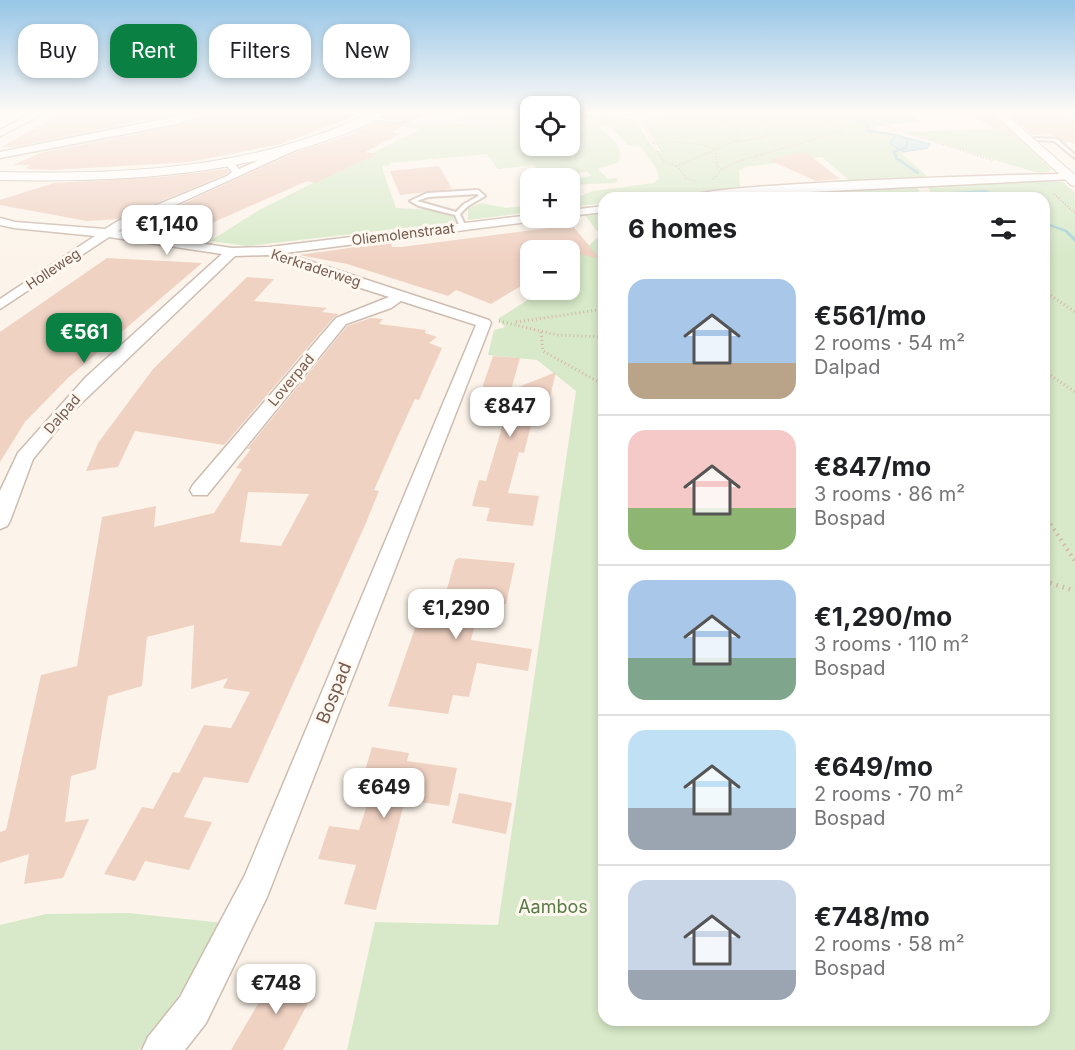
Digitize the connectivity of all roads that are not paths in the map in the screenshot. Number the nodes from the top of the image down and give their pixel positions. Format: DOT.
graph roads {
  1 [pos="220,162"];
  2 [pos="229,162"];
  3 [pos="262,162"];
  4 [pos="1055,162"];
  5 [pos="1059,162"];
  6 [pos="237,173"];
  7 [pos="0,176"];
  8 [pos="1074,178"];
  9 [pos="738,192"];
  10 [pos="598,210"];
  11 [pos="580,212"];
  12 [pos="457,214"];
  13 [pos="520,220"];
  14 [pos="0,221"];
  15 [pos="463,227"];
  16 [pos="107,233"];
  17 [pos="232,252"];
  18 [pos="270,252"];
  19 [pos="401,295"];
  20 [pos="0,305"];
  21 [pos="494,322"];
  22 [pos="7,483"];
  23 [pos="200,490"];
  24 [pos="0,521"];
  25 [pos="161,1050"];
  1 -- 7 [label="street"];
  2 -- 6 [label="street"];
  3 -- 6 [label="street, Holleweg"];
  4 -- 8 [label="street"];
  5 -- 8 [label="street"];
  6 -- 16 [label="street, Holleweg"];
  8 -- 9 [label="street"];
  10 -- 11 [label="street"];
  12 -- 12 [label="lane"];
  12 -- 15 [label="lane"];
  13 -- 15 [label="street, Oliemolenstraat"];
  14 -- 16 [label="street, Kerkraderweg"];
  15 -- 18 [label="street, Oliemolenstraat"];
  16 -- 17 [label="street, Kerkraderweg"];
  16 -- 20 [label="street, Holleweg"];
  17 -- 18 [label="street, Kerkraderweg"];
  17 -- 22 [label="street, Dalpad"];
  18 -- 19 [label="street, Kerkraderweg"];
  19 -- 21 [label="street, Kerkraderweg"];
  19 -- 23 [label="street, Loverpad"];
  21 -- 25 [label="street, Bospad"];
  22 -- 24 [label="street, Dalpad"];
}
